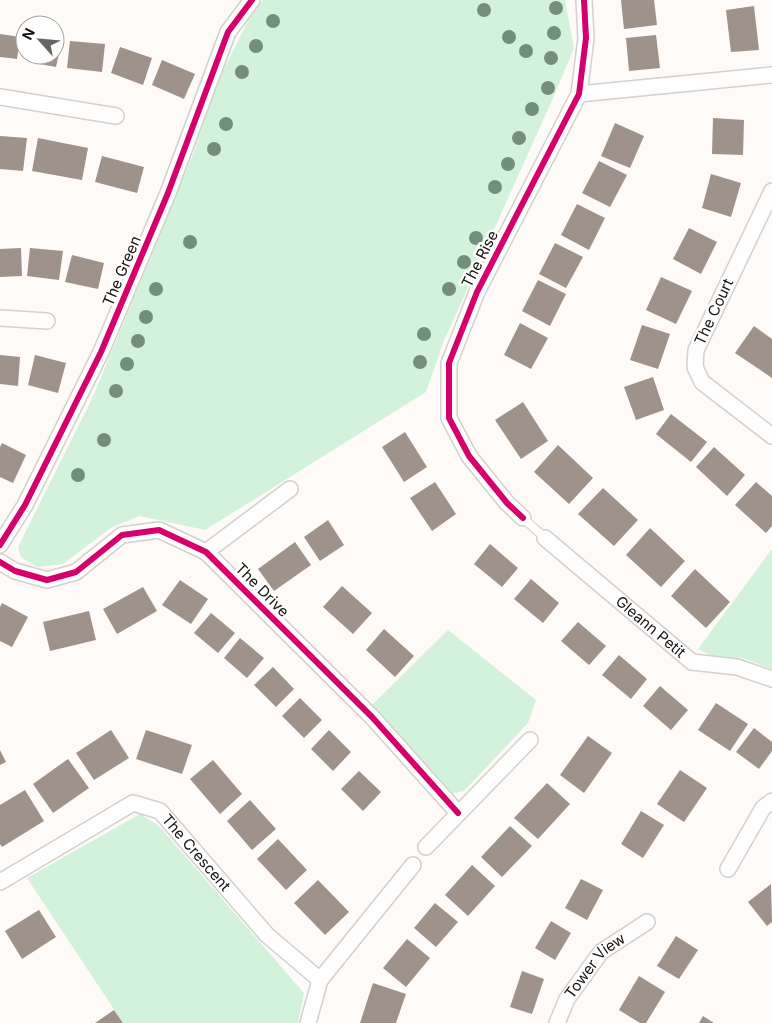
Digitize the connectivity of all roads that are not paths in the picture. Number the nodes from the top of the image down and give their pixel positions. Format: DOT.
graph roads {
  1 [pos="252,0"];
  2 [pos="584,0"];
  3 [pos="772,75"];
  4 [pos="579,94"];
  5 [pos="0,97"];
  6 [pos="116,116"];
  7 [pos="772,191"];
  8 [pos="0,318"];
  9 [pos="47,320"];
  10 [pos="772,436"];
  11 [pos="290,489"];
  12 [pos="523,518"];
  13 [pos="545,538"];
  14 [pos="0,545"];
  15 [pos="206,552"];
  16 [pos="0,562"];
  17 [pos="772,679"];
  18 [pos="530,740"];
  19 [pos="772,801"];
  20 [pos="458,813"];
  21 [pos="426,847"];
  22 [pos="413,865"];
  23 [pos="728,869"];
  24 [pos="0,882"];
  25 [pos="647,922"];
  26 [pos="320,980"];
  27 [pos="308,1023"];
  28 [pos="557,1023"];
  1 -- 14 [label="street, The Green"];
  2 -- 4 [label="street, The Rise"];
  3 -- 4 [label="street"];
  4 -- 12 [label="street, The Rise"];
  5 -- 6 [label="street"];
  7 -- 10 [label="street, The Court"];
  8 -- 9 [label="street"];
  11 -- 15 [label="street"];
  12 -- 13 [label="lane"];
  13 -- 17 [label="street, Gleann Petit"];
  15 -- 16 [label="street, The Drive"];
  15 -- 20 [label="street, The Drive"];
  18 -- 20 [label="street"];
  19 -- 23 [label="street"];
  20 -- 21 [label="street"];
  22 -- 26 [label="street"];
  24 -- 26 [label="street, The Crescent"];
  25 -- 28 [label="street, Tower View"];
  26 -- 27 [label="street"];
}
